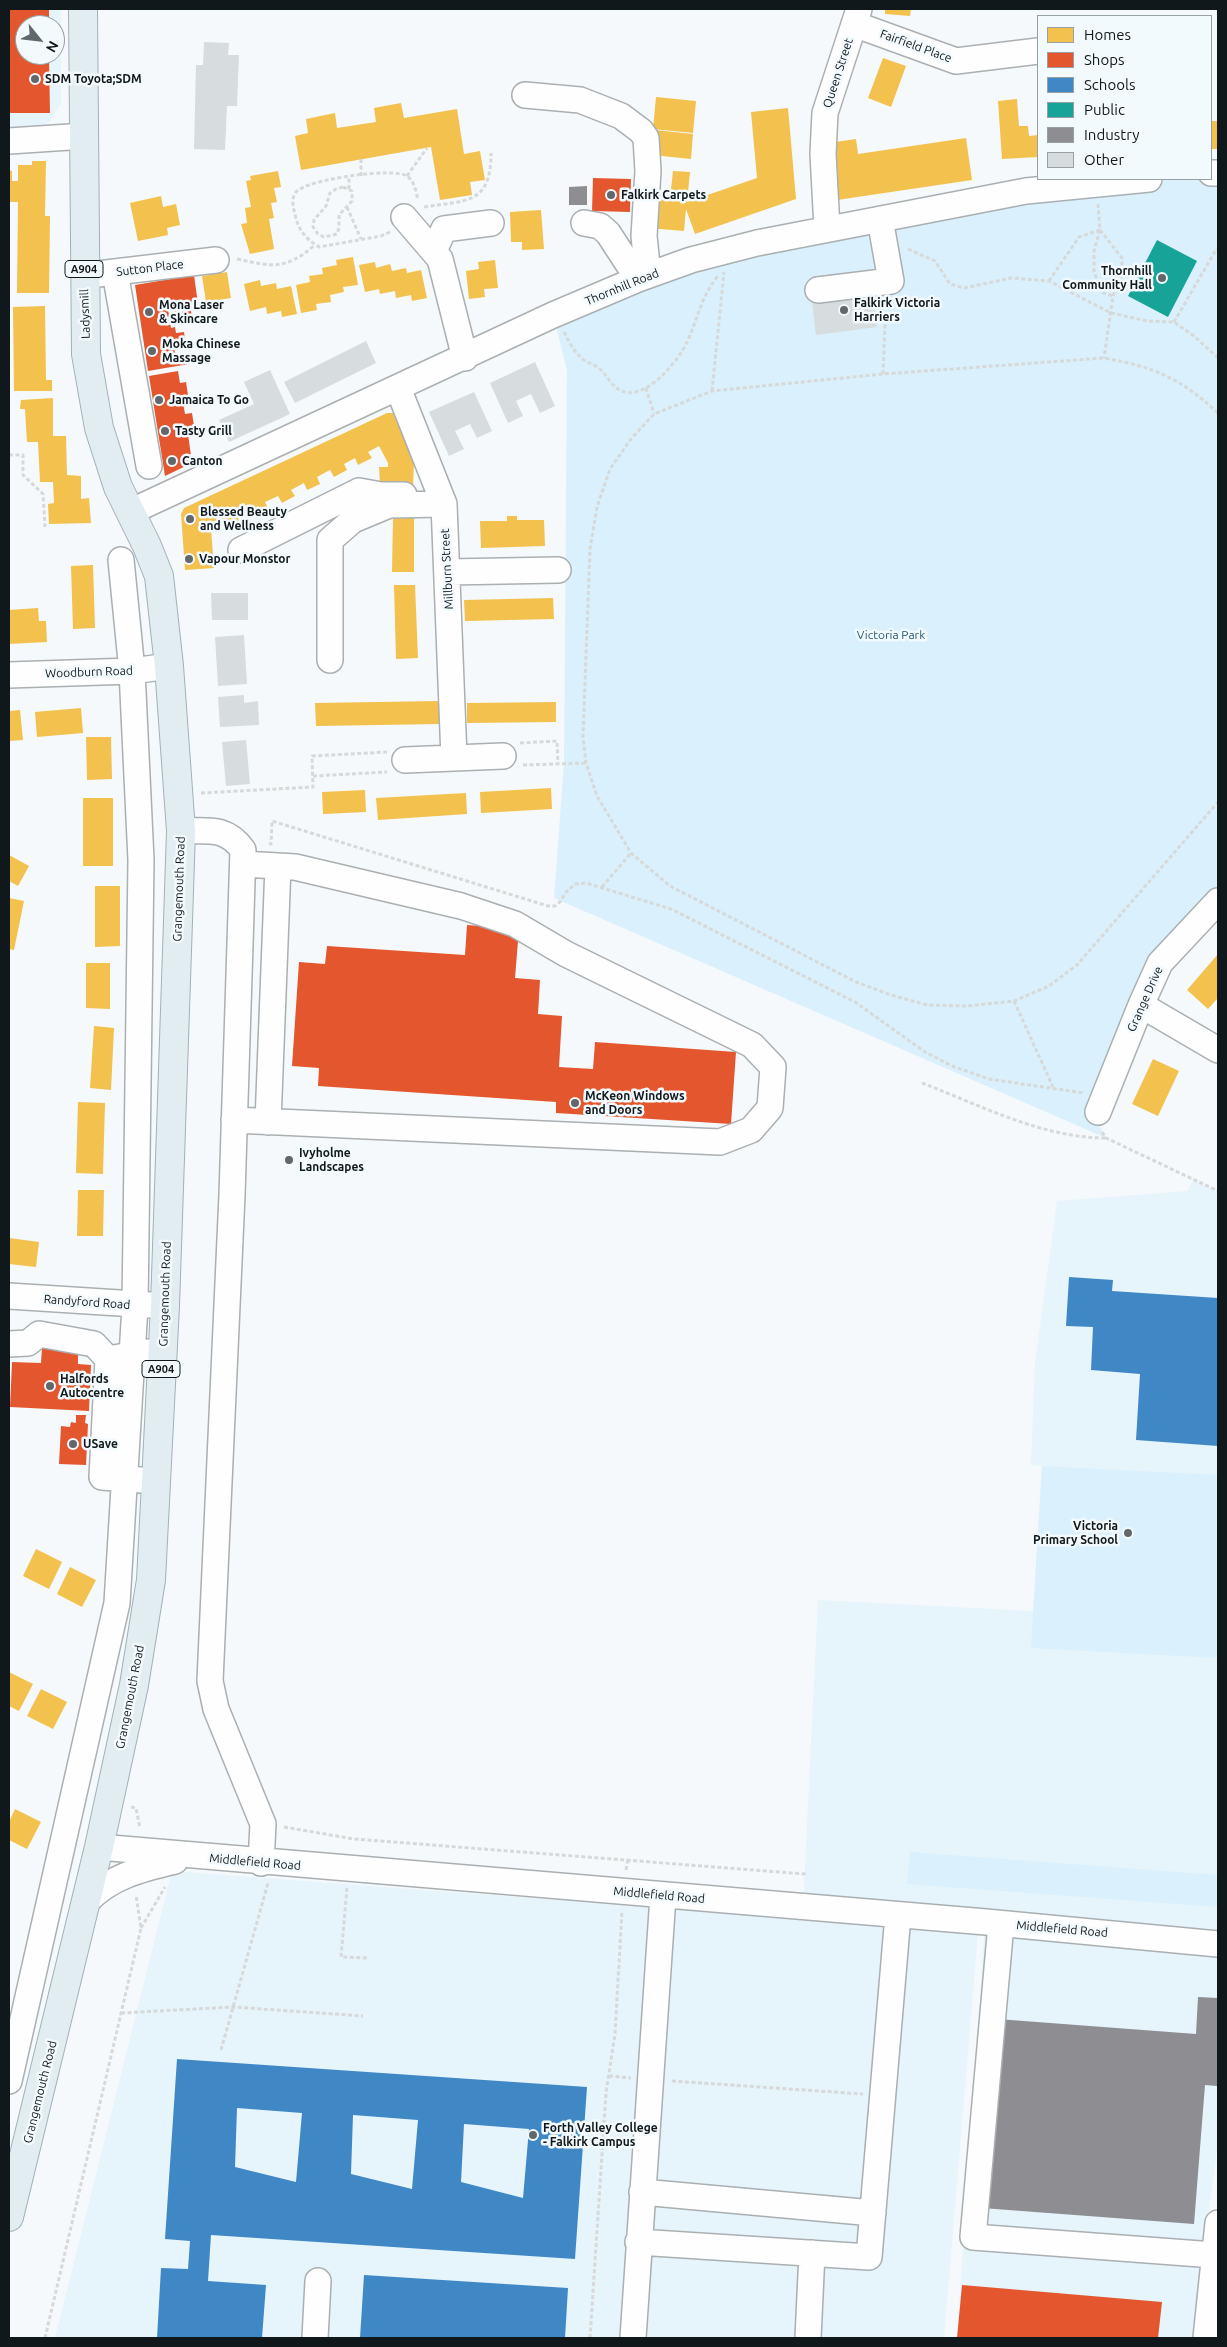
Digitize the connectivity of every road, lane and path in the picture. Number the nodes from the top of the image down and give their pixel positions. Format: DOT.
graph roads {
  1 [pos="84,12"];
  2 [pos="856,16"];
  3 [pos="1037,51"];
  4 [pos="525,95"];
  5 [pos="85,136"];
  6 [pos="9,141"];
  7 [pos="427,148"];
  8 [pos="491,153"];
  9 [pos="361,159"];
  10 [pos="361,176"];
  11 [pos="407,176"];
  12 [pos="350,177"];
  13 [pos="1140,180"];
  14 [pos="348,189"];
  15 [pos="347,207"];
  16 [pos="884,219"];
  17 [pos="491,223"];
  18 [pos="584,224"];
  19 [pos="397,225"];
  20 [pos="827,228"];
  21 [pos="1100,230"];
  22 [pos="361,239"];
  23 [pos="315,244"];
  24 [pos="1217,248"];
  25 [pos="434,251"];
  26 [pos="216,260"];
  27 [pos="115,272"];
  28 [pos="84,276"];
  29 [pos="643,277"];
  30 [pos="1049,281"];
  31 [pos="818,290"];
  32 [pos="1113,296"];
  33 [pos="558,313"];
  34 [pos="1111,313"];
  35 [pos="1174,322"];
  36 [pos="885,323"];
  37 [pos="465,358"];
  38 [pos="1104,358"];
  39 [pos="1218,358"];
  40 [pos="883,374"];
  41 [pos="398,388"];
  42 [pos="646,388"];
  43 [pos="712,391"];
  44 [pos="1218,413"];
  45 [pos="654,414"];
  46 [pos="9,455"];
  47 [pos="149,466"];
  48 [pos="435,504"];
  49 [pos="130,512"];
  50 [pos="45,527"];
  51 [pos="241,550"];
  52 [pos="121,560"];
  53 [pos="558,570"];
  54 [pos="448,572"];
  55 [pos="330,660"];
  56 [pos="169,666"];
  57 [pos="132,671"];
  58 [pos="9,675"];
  59 [pos="507,750"];
  60 [pos="397,756"];
  61 [pos="454,758"];
  62 [pos="558,763"];
  63 [pos="564,763"];
  64 [pos="586,763"];
  65 [pos="178,794"];
  66 [pos="1218,802"];
  67 [pos="181,831"];
  68 [pos="239,852"];
  69 [pos="631,853"];
  70 [pos="278,866"];
  71 [pos="602,887"];
  72 [pos="1218,902"];
  73 [pos="1014,1001"];
  74 [pos="1141,1005"];
  75 [pos="1218,1050"];
  76 [pos="922,1083"];
  77 [pos="1053,1087"];
  78 [pos="1102,1104"];
  79 [pos="234,1120"];
  80 [pos="268,1122"];
  81 [pos="1106,1138"];
  82 [pos="1218,1191"];
  83 [pos="9,1296"];
  84 [pos="135,1306"];
  85 [pos="165,1306"];
  86 [pos="9,1344"];
  87 [pos="162,1351"];
  88 [pos="132,1353"];
  89 [pos="108,1359"];
  90 [pos="125,1479"];
  91 [pos="156,1480"];
  92 [pos="109,1801"];
  93 [pos="263,1824"];
  94 [pos="99,1847"];
  95 [pos="628,1859"];
  96 [pos="132,1862"];
  97 [pos="267,1863"];
  98 [pos="348,1870"];
  99 [pos="806,1874"];
  100 [pos="171,1884"];
  101 [pos="623,1892"];
  102 [pos="663,1896"];
  103 [pos="86,1902"];
  104 [pos="898,1915"];
  105 [pos="1000,1924"];
  106 [pos="141,1928"];
  107 [pos="1218,1944"];
  108 [pos="367,1958"];
  109 [pos="233,2007"];
  110 [pos="121,2013"];
  111 [pos="363,2016"];
  112 [pos="221,2050"];
  113 [pos="609,2076"];
  114 [pos="649,2079"];
  115 [pos="9,2081"];
  116 [pos="883,2096"];
  117 [pos="642,2192"];
  118 [pos="873,2213"];
  119 [pos="9,2217"];
  120 [pos="1218,2223"];
  121 [pos="638,2242"];
  122 [pos="812,2253"];
  123 [pos="1214,2255"];
  124 [pos="318,2281"];
  125 [pos="45,2338"];
  126 [pos="314,2338"];
  127 [pos="590,2338"];
  128 [pos="633,2338"];
  129 [pos="808,2338"];
  130 [pos="1206,2338"];
  1 -- 5 [label="main road, Ladysmill / A904"];
  2 -- 3 [label="street, Fairfield Place"];
  2 -- 20 [label="street, Queen Street"];
  4 -- 29 [label="street"];
  5 -- 6 [label="street"];
  5 -- 28 [label="main road, Ladysmill / A904"];
  7 -- 11 [label="path"];
  8 -- 11 [label="path"];
  9 -- 10 [label="path"];
  10 -- 11 [label="path"];
  10 -- 12 [label="path"];
  12 -- 14 [label="path"];
  12 -- 23 [label="path"];
  13 -- 16 [label="street, Thornhill Road"];
  14 -- 15 [label="path"];
  14 -- 15 [label="path"];
  15 -- 22 [label="path"];
  16 -- 20 [label="street, Thornhill Road"];
  16 -- 30 [label="path"];
  16 -- 31 [label="street"];
  17 -- 25 [label="street"];
  18 -- 29 [label="street"];
  19 -- 22 [label="path"];
  19 -- 25 [label="street"];
  20 -- 29 [label="street, Thornhill Road"];
  21 -- 30 [label="path"];
  21 -- 32 [label="path"];
  21 -- 32 [label="path"];
  22 -- 23 [label="path"];
  23 -- 26 [label="path"];
  24 -- 35 [label="path"];
  25 -- 37 [label="street"];
  26 -- 27 [label="street, Sutton Place"];
  27 -- 28 [label="street, Sutton Place"];
  27 -- 47 [label="street"];
  28 -- 49 [label="main road, Ladysmill / A904"];
  29 -- 33 [label="street, Thornhill Road"];
  30 -- 34 [label="path"];
  32 -- 34 [label="path"];
  33 -- 37 [label="street, Thornhill Road"];
  33 -- 42 [label="path"];
  34 -- 35 [label="path"];
  34 -- 38 [label="path"];
  35 -- 39 [label="path"];
  36 -- 40 [label="path"];
  37 -- 41 [label="street, Thornhill Road"];
  38 -- 40 [label="path"];
  38 -- 44 [label="path"];
  40 -- 43 [label="path"];
  41 -- 48 [label="street, Millburn Street"];
  41 -- 49 [label="street, Thornhill Road"];
  42 -- 43 [label="path"];
  42 -- 45 [label="path"];
  43 -- 45 [label="path"];
  45 -- 64 [label="path"];
  46 -- 50 [label="path"];
  48 -- 51 [label="street"];
  48 -- 54 [label="street, Millburn Street"];
  48 -- 55 [label="street"];
  49 -- 56 [label="main road, Grangemouth Road / A904"];
  52 -- 57 [label="street"];
  53 -- 54 [label="street"];
  54 -- 61 [label="street, Millburn Street"];
  56 -- 57 [label="street, Woodburn Road"];
  56 -- 65 [label="main road, Grangemouth Road / A904"];
  57 -- 58 [label="street, Woodburn Road"];
  57 -- 84 [label="street"];
  59 -- 61 [label="street"];
  59 -- 62 [label="path"];
  60 -- 61 [label="street"];
  60 -- 65 [label="path"];
  63 -- 64 [label="path"];
  64 -- 69 [label="path"];
  65 -- 67 [label="main road, Grangemouth Road / A904"];
  66 -- 73 [label="path"];
  67 -- 68 [label="street"];
  67 -- 85 [label="main road, Grangemouth Road / A904"];
  68 -- 70 [label="street"];
  68 -- 71 [label="path"];
  68 -- 79 [label="street"];
  69 -- 71 [label="path"];
  69 -- 73 [label="path"];
  70 -- 80 [label="street"];
  70 -- 80 [label="street"];
  71 -- 77 [label="path"];
  72 -- 74 [label="street, Grange Drive"];
  73 -- 77 [label="path"];
  74 -- 75 [label="street"];
  74 -- 78 [label="street, Grange Drive"];
  76 -- 81 [label="path"];
  77 -- 78 [label="path"];
  78 -- 81 [label="path"];
  79 -- 80 [label="street"];
  79 -- 93 [label="street"];
  81 -- 82 [label="path"];
  83 -- 84 [label="street, Randyford Road"];
  84 -- 85 [label="street, Randyford Road"];
  84 -- 88 [label="street"];
  85 -- 87 [label="main road, Grangemouth Road / A904"];
  86 -- 89 [label="street"];
  87 -- 88 [label="street"];
  87 -- 91 [label="main road, Grangemouth Road / A904"];
  88 -- 89 [label="street"];
  88 -- 90 [label="street"];
  89 -- 90 [label="street"];
  90 -- 91 [label="street"];
  90 -- 115 [label="street"];
  91 -- 92 [label="main road, Grangemouth Road / A904"];
  92 -- 94 [label="main road, Grangemouth Road / A904"];
  92 -- 96 [label="path"];
  93 -- 95 [label="path"];
  93 -- 97 [label="street"];
  94 -- 96 [label="street, Middlefield Road"];
  94 -- 103 [label="main road, Grangemouth Road / A904"];
  95 -- 99 [label="path"];
  95 -- 101 [label="path"];
  96 -- 97 [label="street, Middlefield Road"];
  96 -- 103 [label="street"];
  96 -- 106 [label="path"];
  97 -- 98 [label="street, Middlefield Road"];
  97 -- 109 [label="path"];
  98 -- 101 [label="street, Middlefield Road"];
  98 -- 108 [label="path"];
  100 -- 106 [label="path"];
  101 -- 102 [label="street, Middlefield Road"];
  101 -- 113 [label="path"];
  102 -- 104 [label="street, Middlefield Road"];
  102 -- 114 [label="street"];
  103 -- 119 [label="main road, Grangemouth Road / A904"];
  104 -- 105 [label="street, Middlefield Road"];
  104 -- 116 [label="street"];
  105 -- 107 [label="street, Middlefield Road"];
  105 -- 123 [label="street"];
  106 -- 110 [label="path"];
  109 -- 110 [label="path"];
  109 -- 111 [label="path"];
  109 -- 112 [label="path"];
  110 -- 125 [label="path"];
  113 -- 114 [label="path"];
  113 -- 127 [label="path"];
  114 -- 116 [label="path"];
  114 -- 117 [label="street"];
  116 -- 118 [label="street"];
  117 -- 118 [label="street"];
  117 -- 121 [label="street"];
  118 -- 122 [label="street"];
  120 -- 123 [label="street"];
  121 -- 122 [label="street"];
  121 -- 128 [label="street"];
  122 -- 129 [label="street"];
  123 -- 130 [label="street"];
  124 -- 126 [label="street"];
}
